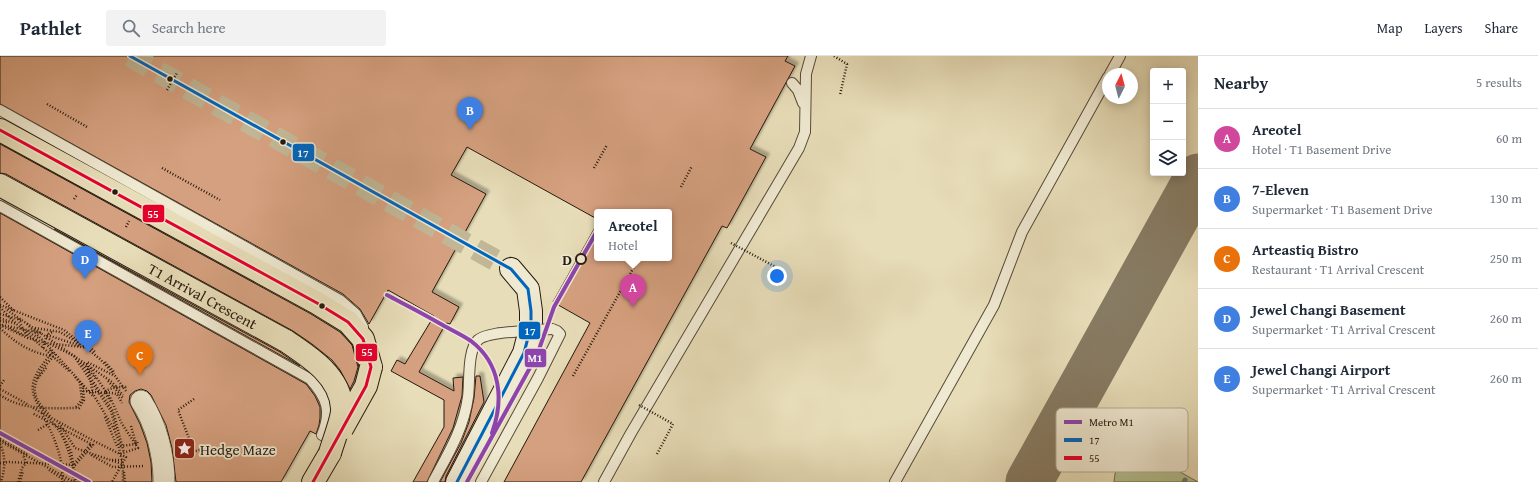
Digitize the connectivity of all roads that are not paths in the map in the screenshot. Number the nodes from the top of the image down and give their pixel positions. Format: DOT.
graph roads {
  1 [pos="811,56"];
  2 [pos="1120,56"];
  3 [pos="1113,68"];
  4 [pos="792,84"];
  5 [pos="1102,88"];
  6 [pos="0,110"];
  7 [pos="805,113"];
  8 [pos="0,130"];
  9 [pos="0,185"];
  10 [pos="0,206"];
  11 [pos="511,269"];
  12 [pos="131,394"];
  13 [pos="330,453"];
  14 [pos="164,474"];
  15 [pos="313,482"];
  16 [pos="434,482"];
  17 [pos="457,482"];
  18 [pos="481,482"];
  19 [pos="604,482"];
  20 [pos="895,482"];
  1 -- 7 [label="lane"];
  2 -- 3 [label="lane"];
  4 -- 7 [label="lane"];
  5 -- 20 [label="lane"];
  6 -- 10 [label="lane"];
  7 -- 19 [label="lane"];
  8 -- 13 [label="highway, bridge"];
  9 -- 13 [label="highway, T1 Arrival Crescent, bridge"];
  11 -- 17 [label="main road"];
  12 -- 14 [label="street"];
  13 -- 15 [label="highway"];
  16 -- 18 [label="lane, bridge"];
}
